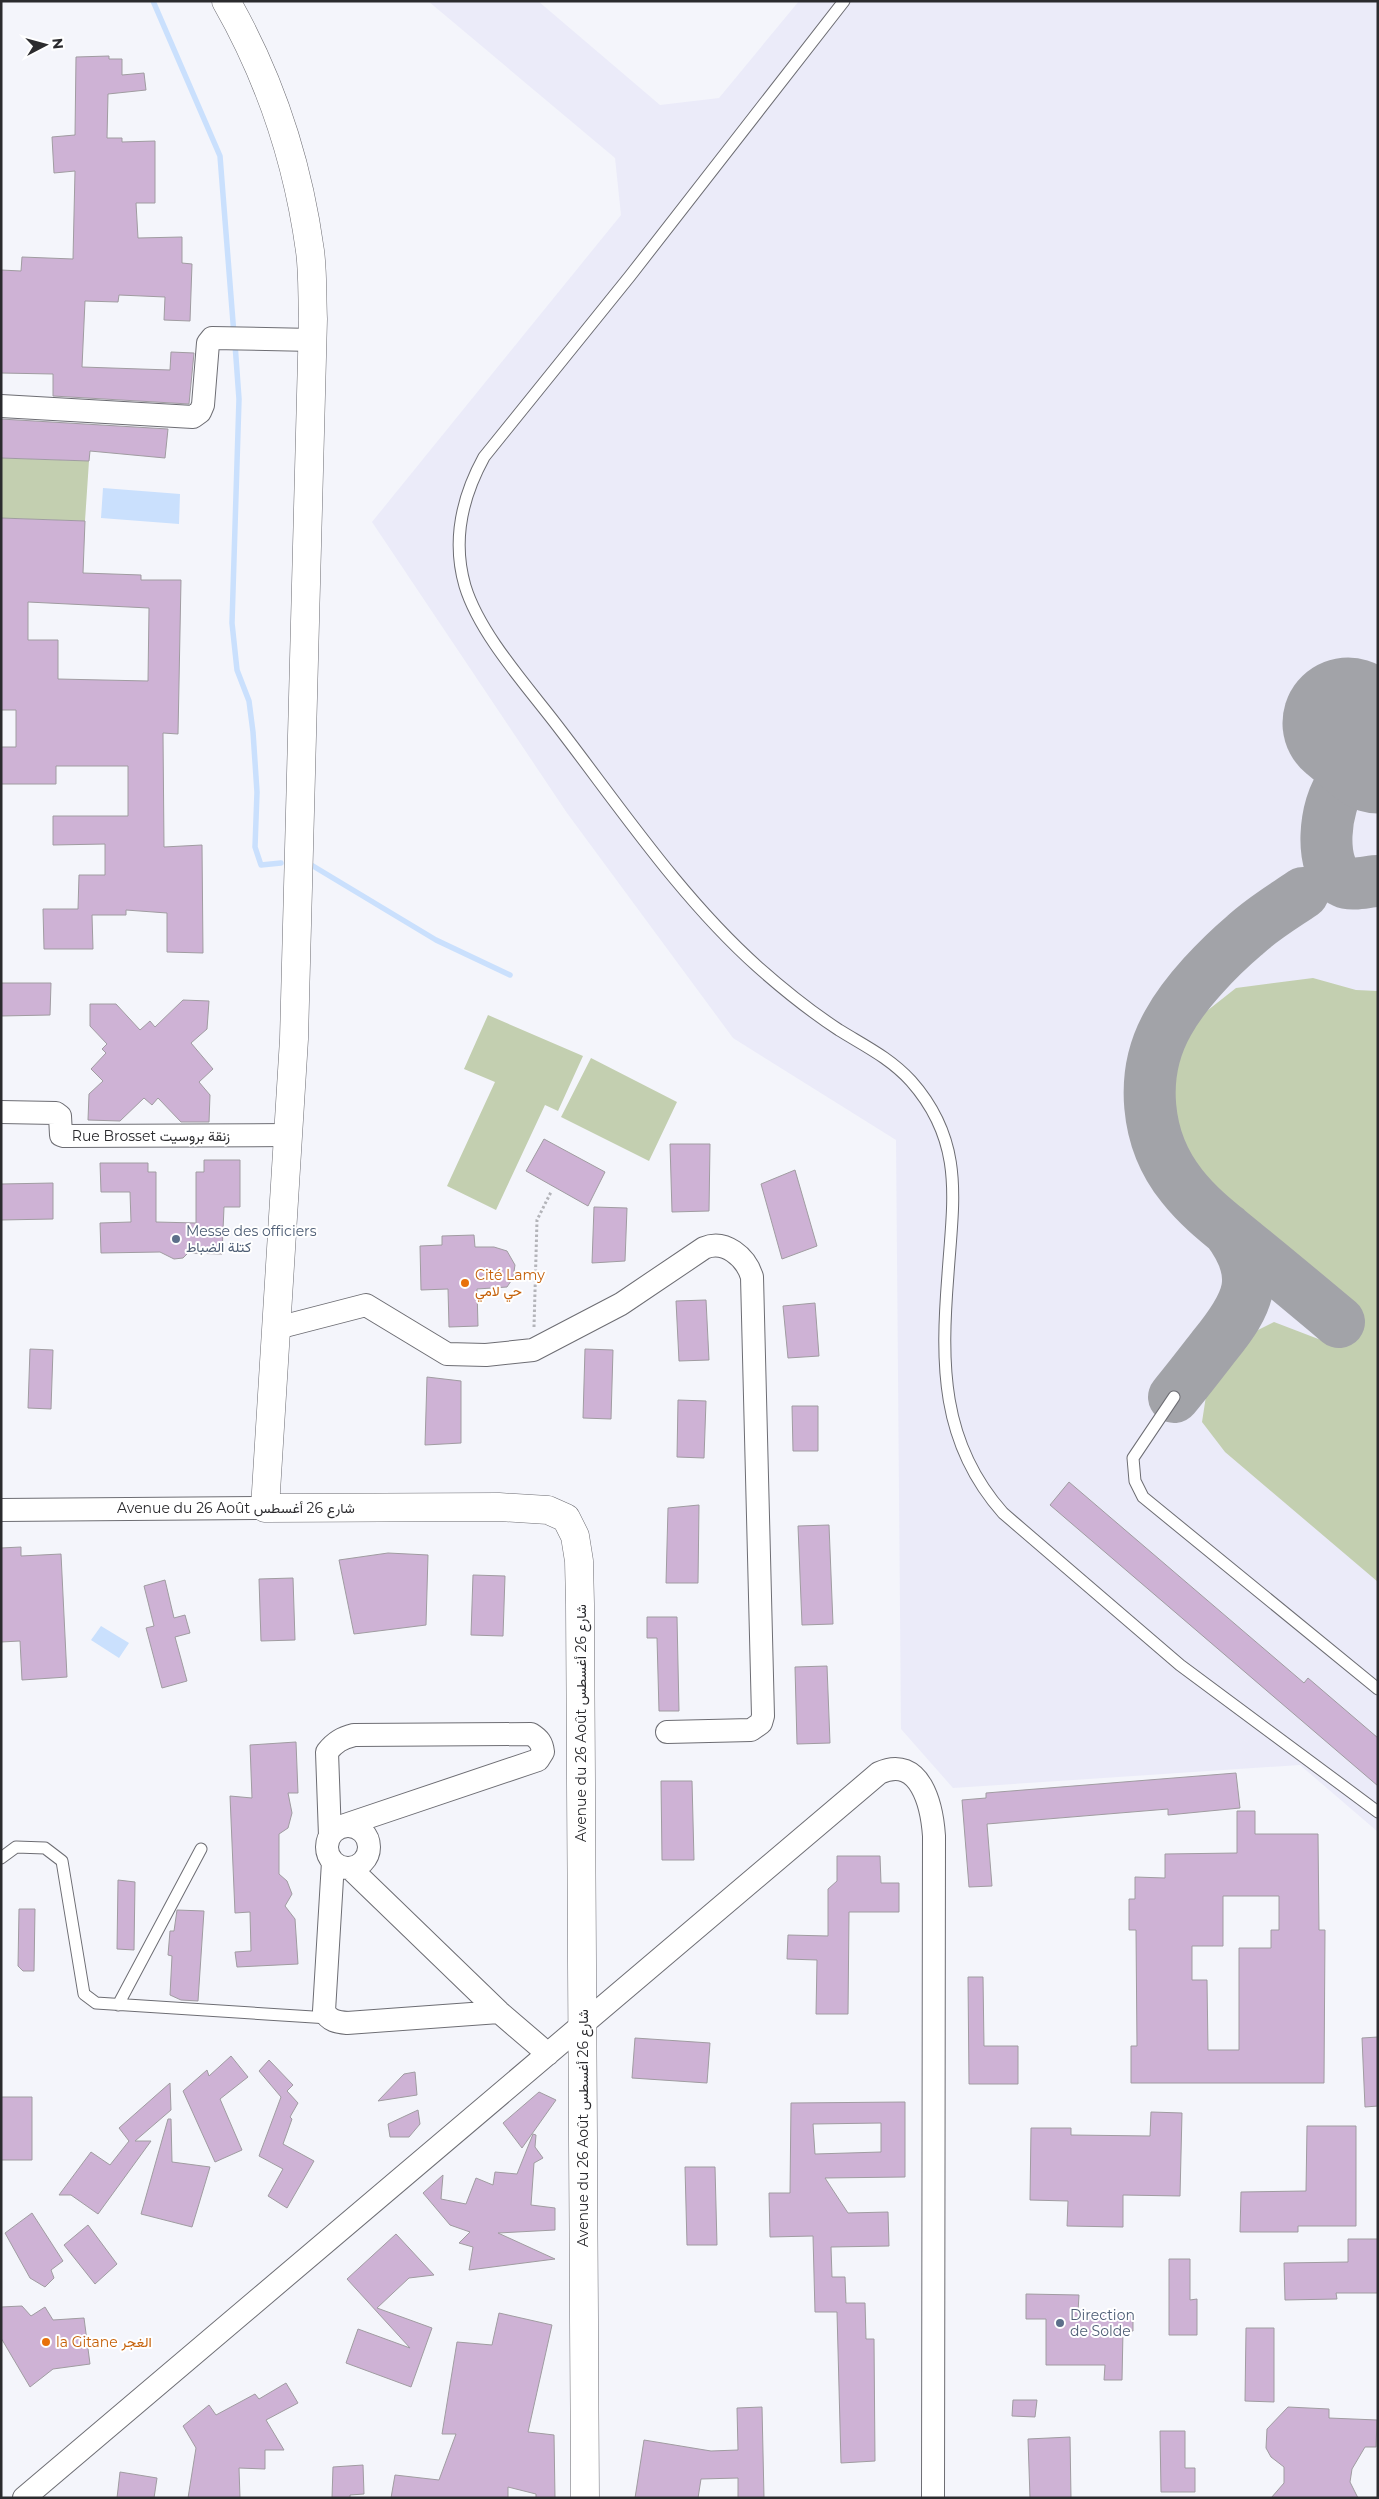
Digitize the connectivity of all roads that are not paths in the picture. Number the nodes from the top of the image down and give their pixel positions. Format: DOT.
graph roads {
  1 [pos="226,1"];
  2 [pos="844,1"];
  3 [pos="313,340"];
  4 [pos="1,406"];
  5 [pos="1,1112"];
  6 [pos="290,1135"];
  7 [pos="277,1328"];
  8 [pos="1174,1397"];
  9 [pos="265,1508"];
  10 [pos="1,1510"];
  11 [pos="1378,1689"];
  12 [pos="667,1732"];
  13 [pos="1378,1812"];
  14 [pos="337,1830"];
  15 [pos="201,1849"];
  16 [pos="1,1858"];
  17 [pos="342,1865"];
  18 [pos="118,2005"];
  19 [pos="499,2012"];
  20 [pos="329,2018"];
  21 [pos="583,2024"];
  22 [pos="548,2054"];
  23 [pos="24,2498"];
  24 [pos="585,2498"];
  25 [pos="932,2498"];
  1 -- 3 [label="street"];
  2 -- 13 [label="lane"];
  3 -- 4 [label="street"];
  3 -- 6 [label="street"];
  5 -- 6 [label="street, Rue Brosset زنقة بروسيت"];
  6 -- 7 [label="street"];
  7 -- 9 [label="street"];
  7 -- 12 [label="street"];
  8 -- 11 [label="lane"];
  9 -- 10 [label="street, Avenue du 26 Août شارع 26 أغسطس"];
  9 -- 21 [label="street, Avenue du 26 Août شارع 26 أغسطس"];
  14 -- 14 [label="street"];
  14 -- 17 [label="street"];
  14 -- 17 [label="street"];
  15 -- 18 [label="lane"];
  16 -- 18 [label="lane"];
  17 -- 19 [label="street"];
  17 -- 20 [label="street"];
  18 -- 20 [label="lane"];
  19 -- 20 [label="street"];
  19 -- 22 [label="street"];
  21 -- 22 [label="street"];
  21 -- 24 [label="street, Avenue du 26 Août شارع 26 أغسطس"];
  21 -- 25 [label="street"];
  22 -- 23 [label="street"];
}
